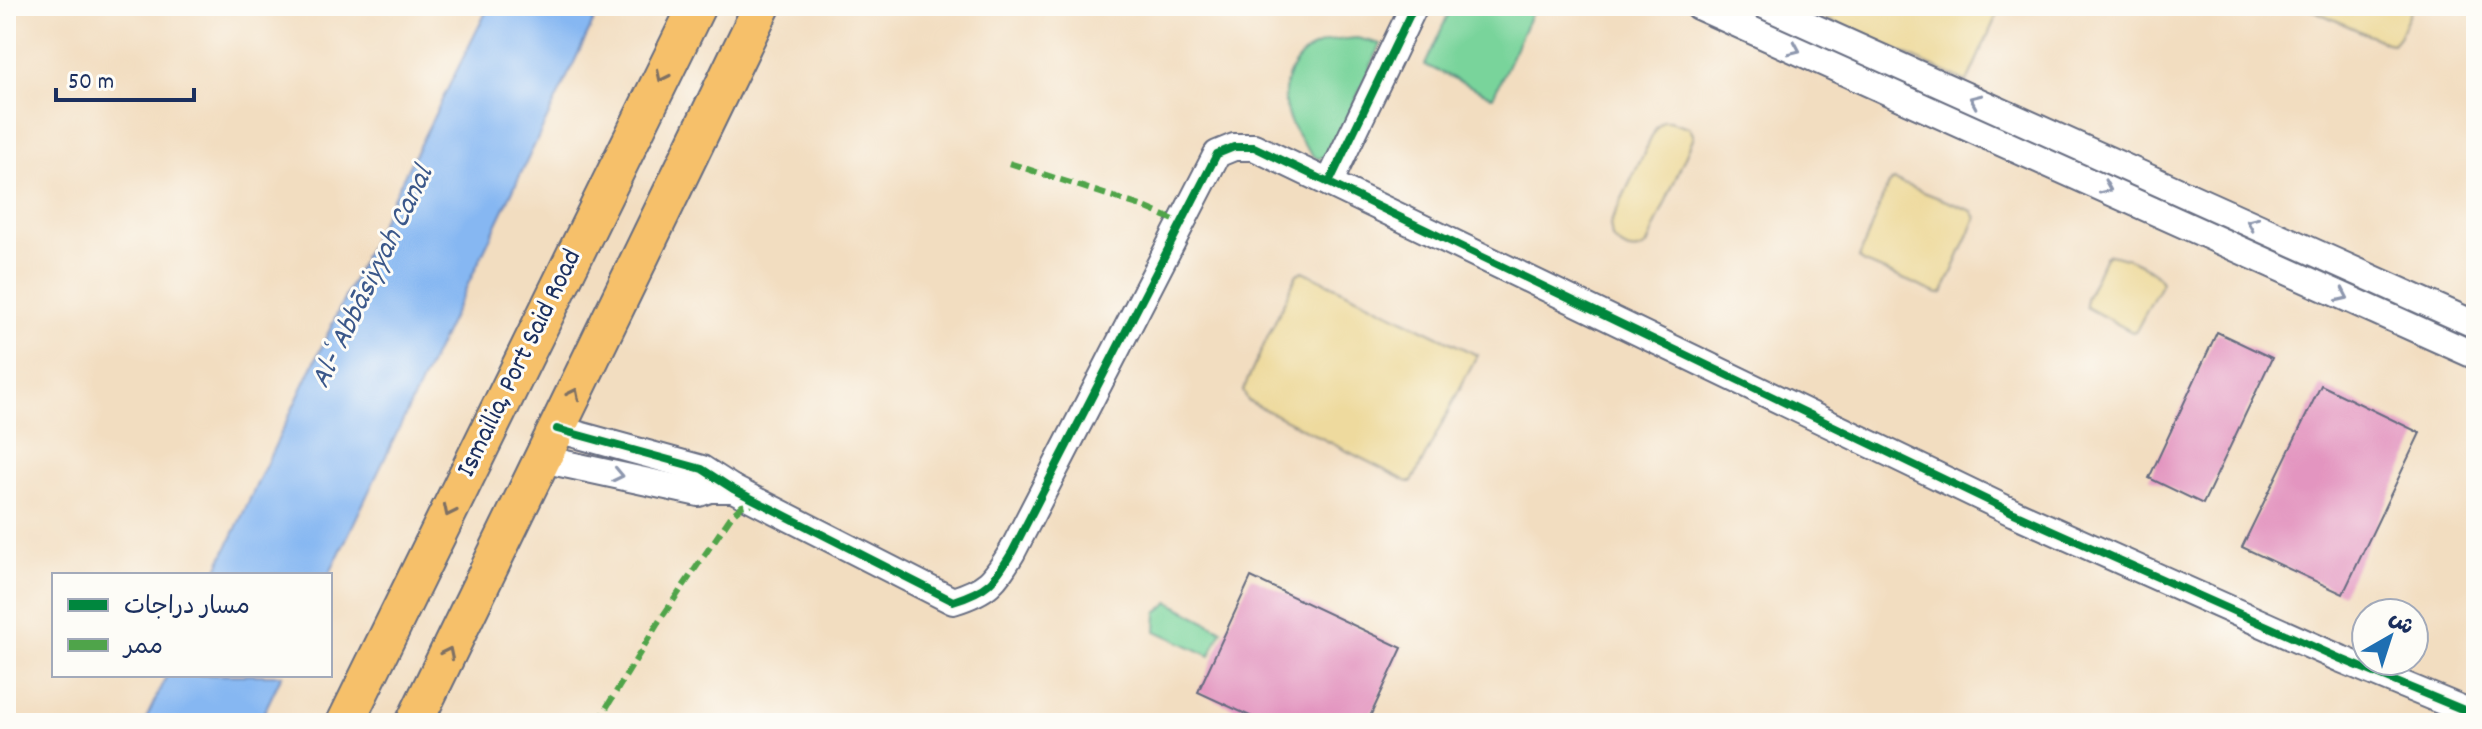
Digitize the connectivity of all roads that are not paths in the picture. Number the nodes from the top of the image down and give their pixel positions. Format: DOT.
graph roads {
  1 [pos="697,6"];
  2 [pos="762,6"];
  3 [pos="1414,6"];
  4 [pos="1698,6"];
  5 [pos="1760,14"];
  6 [pos="1329,183"];
  7 [pos="2211,204"];
  8 [pos="2198,229"];
  9 [pos="2476,325"];
  10 [pos="2475,353"];
  11 [pos="549,444"];
  12 [pos="2476,715"];
  13 [pos="345,723"];
  14 [pos="414,723"];
  1 -- 13 [label="highway, Ismailia, Port Said Road, one-way"];
  11 -- 2 [label="highway, one-way"];
  3 -- 6 [label="street"];
  4 -- 5 [label="street"];
  7 -- 5 [label="street, one-way"];
  5 -- 8 [label="street, one-way"];
  6 -- 11 [label="street"];
  6 -- 12 [label="street"];
  7 -- 8 [label="street"];
  9 -- 7 [label="street, one-way"];
  8 -- 10 [label="street, one-way"];
  14 -- 11 [label="highway, one-way"];
}
